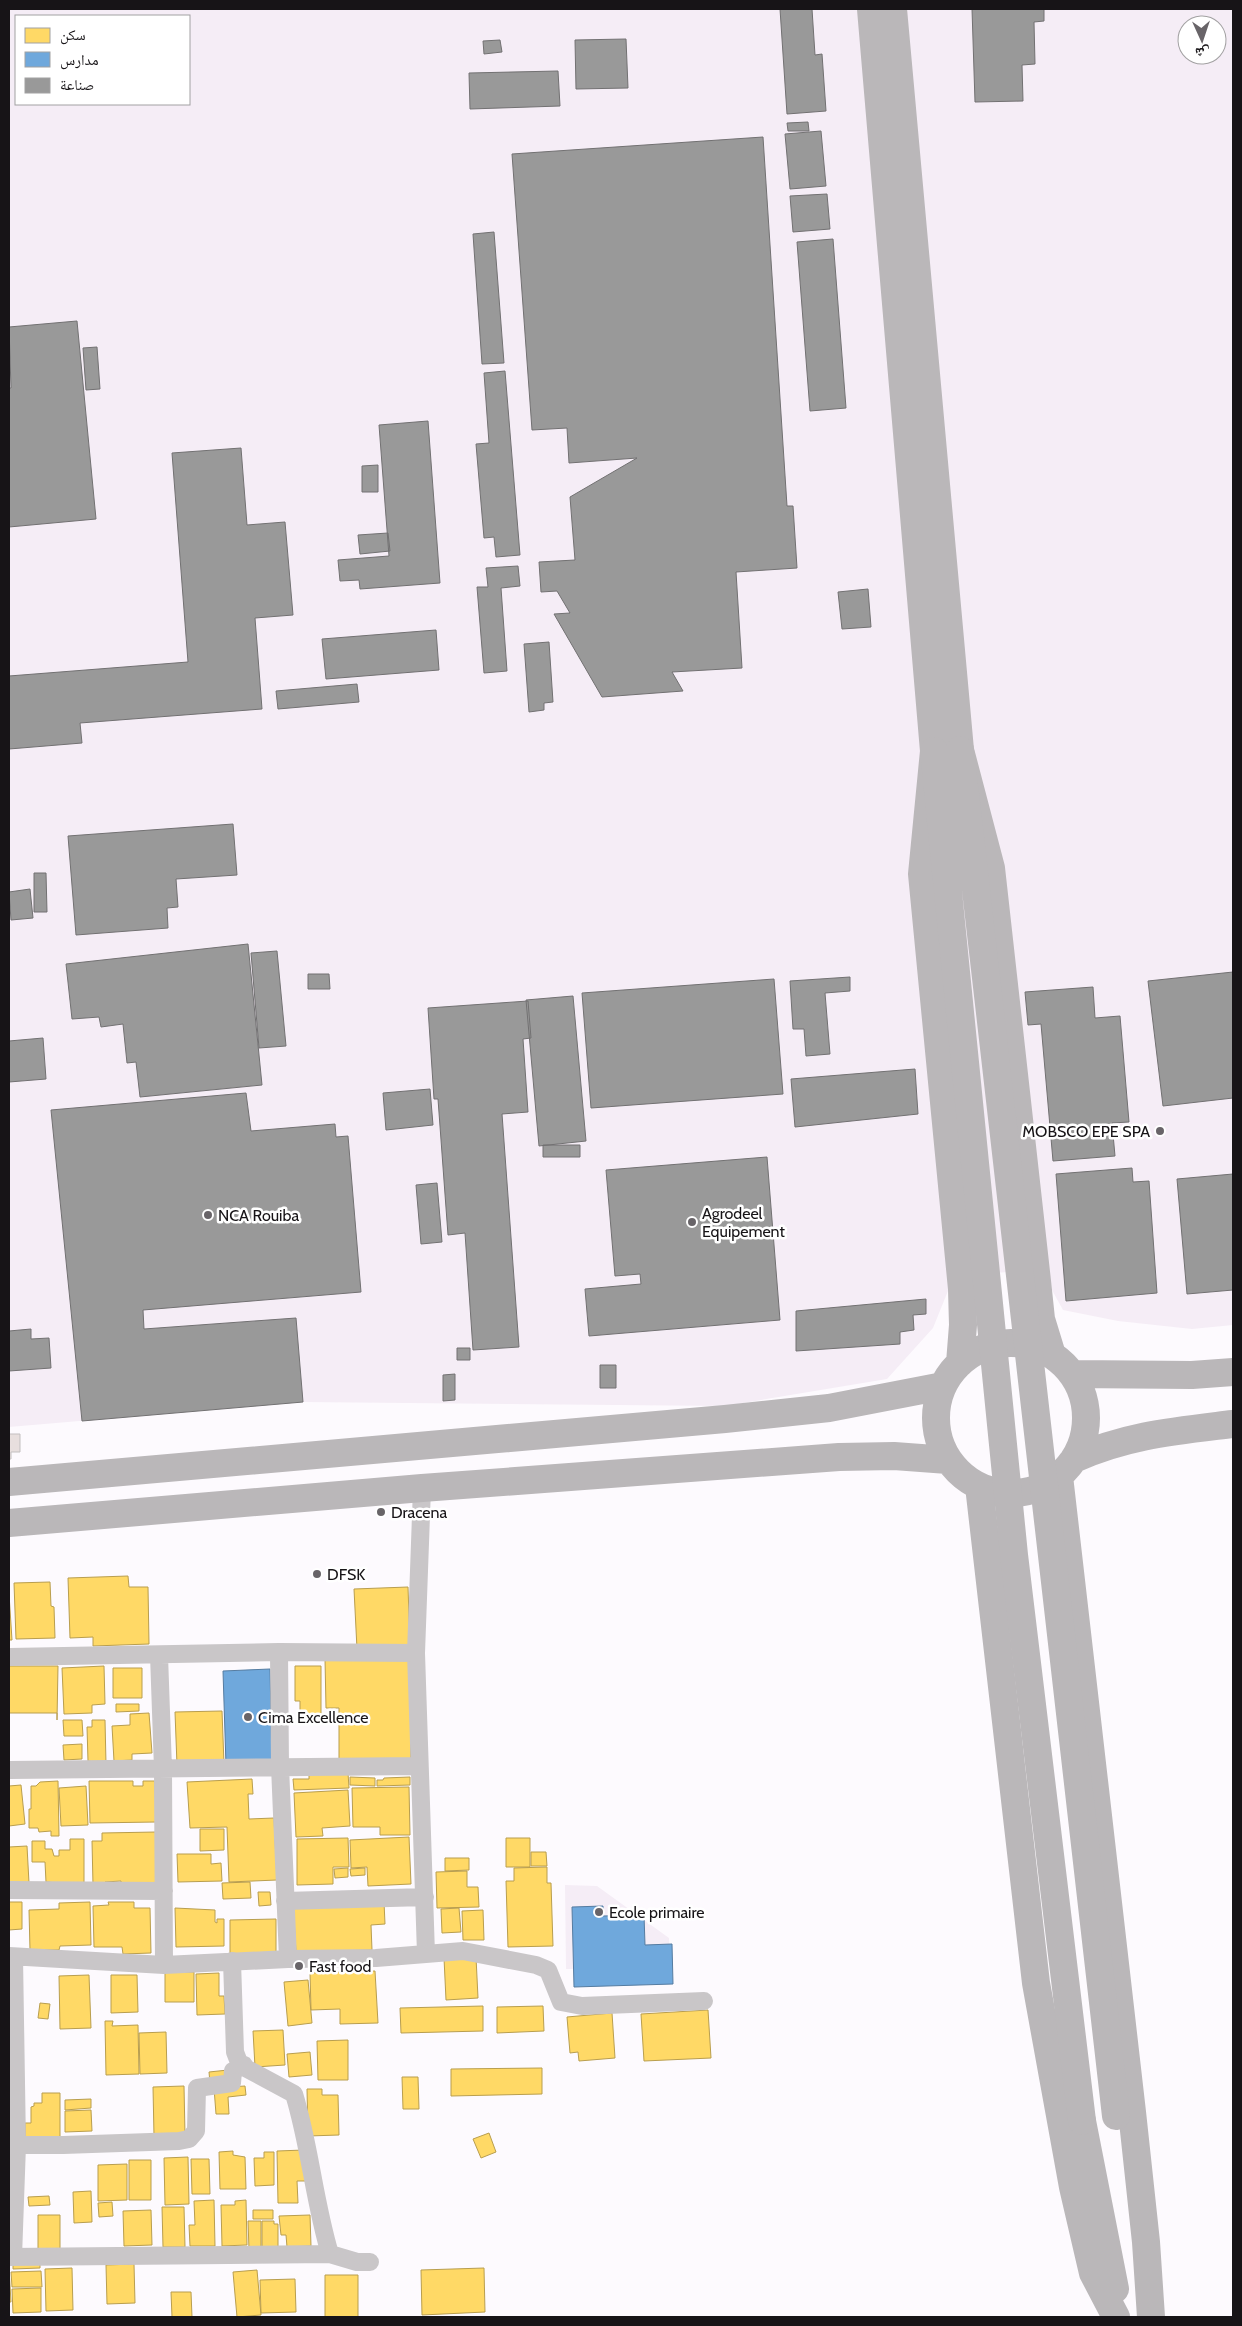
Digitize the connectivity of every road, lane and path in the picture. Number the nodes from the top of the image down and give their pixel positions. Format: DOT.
graph roads {
  1 [pos="871,9"];
  2 [pos="893,9"];
  3 [pos="947,750"];
  4 [pos="1052,1355"];
  5 [pos="960,1363"];
  6 [pos="1233,1372"];
  7 [pos="1072,1374"];
  8 [pos="943,1386"];
  9 [pos="1233,1424"];
  10 [pos="948,1460"];
  11 [pos="1066,1468"];
  12 [pos="9,1482"];
  13 [pos="979,1486"];
  14 [pos="422,1488"];
  15 [pos="9,1523"];
  16 [pos="280,1652"];
  17 [pos="416,1653"];
  18 [pos="159,1655"];
  19 [pos="9,1656"];
  20 [pos="280,1766"];
  21 [pos="419,1766"];
  22 [pos="163,1769"];
  23 [pos="9,1770"];
  24 [pos="9,1890"];
  25 [pos="164,1891"];
  26 [pos="425,1897"];
  27 [pos="285,1900"];
  28 [pos="426,1954"];
  29 [pos="12,1957"];
  30 [pos="288,1958"];
  31 [pos="232,1962"];
  32 [pos="164,1965"];
  33 [pos="704,2001"];
  34 [pos="244,2065"];
  35 [pos="13,2145"];
  36 [pos="330,2254"];
  37 [pos="11,2257"];
  38 [pos="370,2262"];
  39 [pos="1116,2317"];
  40 [pos="1120,2317"];
  41 [pos="1150,2317"];
  1 -- 3 [label="highway"];
  2 -- 3 [label="highway"];
  3 -- 4 [label="highway"];
  3 -- 5 [label="highway"];
  3 -- 40 [label="highway, bridge"];
  3 -- 41 [label="highway, bridge"];
  4 -- 5 [label="highway"];
  4 -- 7 [label="highway"];
  5 -- 8 [label="highway"];
  6 -- 7 [label="highway"];
  7 -- 11 [label="highway"];
  8 -- 10 [label="highway"];
  8 -- 12 [label="highway"];
  9 -- 11 [label="highway"];
  10 -- 13 [label="highway"];
  10 -- 14 [label="highway"];
  11 -- 13 [label="highway"];
  11 -- 41 [label="highway"];
  13 -- 39 [label="highway"];
  14 -- 15 [label="highway"];
  14 -- 17 [label="street"];
  16 -- 17 [label="street"];
  16 -- 18 [label="street"];
  16 -- 20 [label="street"];
  17 -- 21 [label="street"];
  18 -- 19 [label="street"];
  18 -- 22 [label="street"];
  20 -- 21 [label="street"];
  20 -- 22 [label="street"];
  20 -- 27 [label="street"];
  21 -- 26 [label="street"];
  22 -- 23 [label="street"];
  22 -- 25 [label="street"];
  24 -- 25 [label="street"];
  25 -- 32 [label="street"];
  26 -- 27 [label="street"];
  26 -- 28 [label="street"];
  27 -- 30 [label="street"];
  28 -- 30 [label="street"];
  28 -- 33 [label="street"];
  29 -- 32 [label="street"];
  29 -- 35 [label="street"];
  30 -- 31 [label="street"];
  31 -- 32 [label="street"];
  31 -- 34 [label="street"];
  34 -- 35 [label="street"];
  34 -- 36 [label="street"];
  35 -- 37 [label="street"];
  36 -- 37 [label="street"];
  36 -- 38 [label="street"];
}
